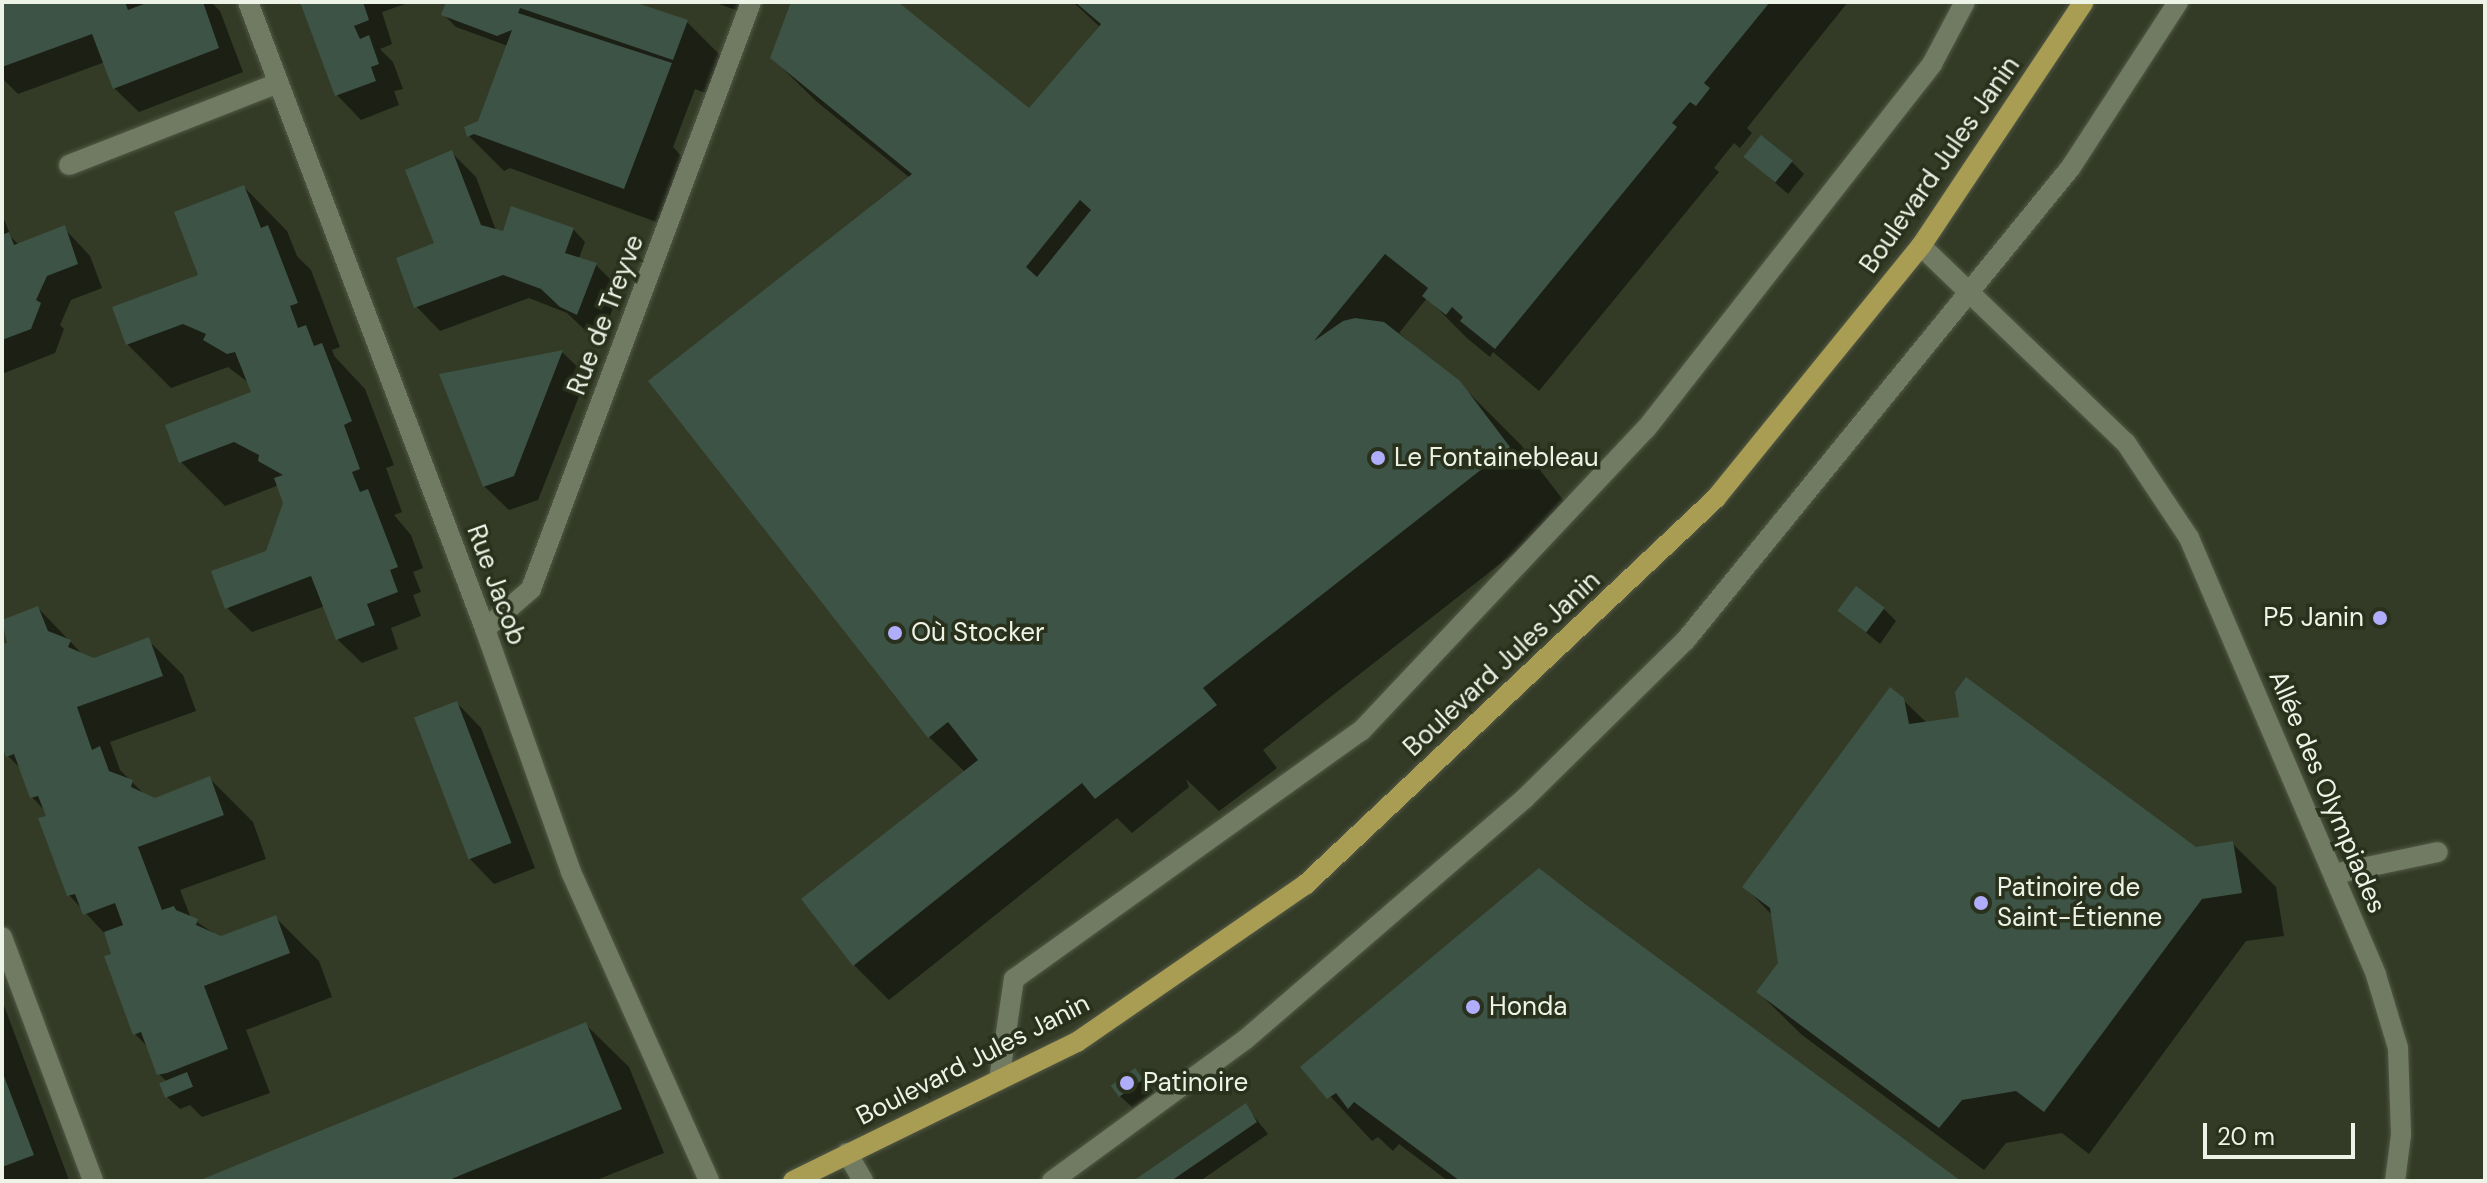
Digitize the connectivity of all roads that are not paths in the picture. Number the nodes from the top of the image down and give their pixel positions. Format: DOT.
graph roads {
  1 [pos="248,2"];
  2 [pos="751,2"];
  3 [pos="1965,2"];
  4 [pos="2084,2"];
  5 [pos="2178,2"];
  6 [pos="278,83"];
  7 [pos="69,165"];
  8 [pos="1921,246"];
  9 [pos="1969,289"];
  10 [pos="485,629"];
  11 [pos="2438,852"];
  12 [pos="2334,874"];
  13 [pos="2,937"];
  14 [pos="999,1080"];
  15 [pos="847,1153"];
  16 [pos="93,1181"];
  17 [pos="709,1181"];
  18 [pos="793,1181"];
  19 [pos="863,1181"];
  20 [pos="1052,1181"];
  21 [pos="2395,1181"];
  1 -- 6 [label="street, Rue Jacob"];
  2 -- 10 [label="street, Rue de Treyve"];
  3 -- 14 [label="street"];
  4 -- 8 [label="main road, Boulevard Jules Janin"];
  5 -- 9 [label="street"];
  6 -- 7 [label="street"];
  6 -- 10 [label="street, Rue Jacob"];
  8 -- 9 [label="street, Allée des Olympiades"];
  8 -- 14 [label="main road, Boulevard Jules Janin"];
  9 -- 12 [label="street, Allée des Olympiades"];
  9 -- 20 [label="street"];
  10 -- 17 [label="street, Rue Jacob"];
  11 -- 12 [label="street"];
  12 -- 21 [label="street, Allée des Olympiades"];
  13 -- 16 [label="street"];
  14 -- 15 [label="main road, Boulevard Jules Janin"];
  15 -- 18 [label="main road, Boulevard Jules Janin"];
  15 -- 19 [label="street"];
}
